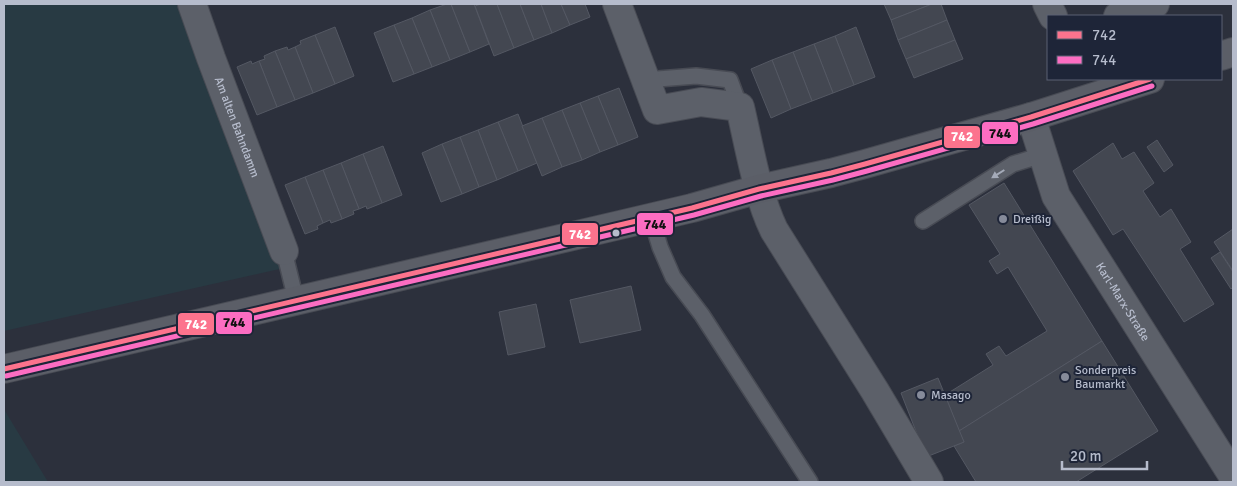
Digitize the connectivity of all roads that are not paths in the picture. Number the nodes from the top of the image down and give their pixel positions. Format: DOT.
graph roads {
  1 [pos="192,4"];
  2 [pos="616,4"];
  3 [pos="1046,4"];
  4 [pos="1156,4"];
  5 [pos="1052,15"];
  6 [pos="1121,15"];
  7 [pos="1147,80"];
  8 [pos="1031,117"];
  9 [pos="1042,154"];
  10 [pos="759,189"];
  11 [pos="652,217"];
  12 [pos="923,221"];
  13 [pos="284,251"];
  14 [pos="296,300"];
  15 [pos="4,369"];
  16 [pos="1233,476"];
  17 [pos="810,482"];
  18 [pos="929,482"];
  1 -- 13 [label="street, Am alten Bahndamm"];
  2 -- 10 [label="street"];
  3 -- 5 [label="street"];
  4 -- 6 [label="street"];
  7 -- 8 [label="main road"];
  8 -- 9 [label="street, Karl-Marx-Straße"];
  8 -- 10 [label="main road"];
  9 -- 12 [label="lane, one-way"];
  9 -- 16 [label="street, Karl-Marx-Straße"];
  10 -- 11 [label="main road"];
  10 -- 18 [label="street"];
  11 -- 14 [label="main road"];
  11 -- 17 [label="lane"];
  13 -- 14 [label="lane"];
  14 -- 15 [label="main road"];
}
